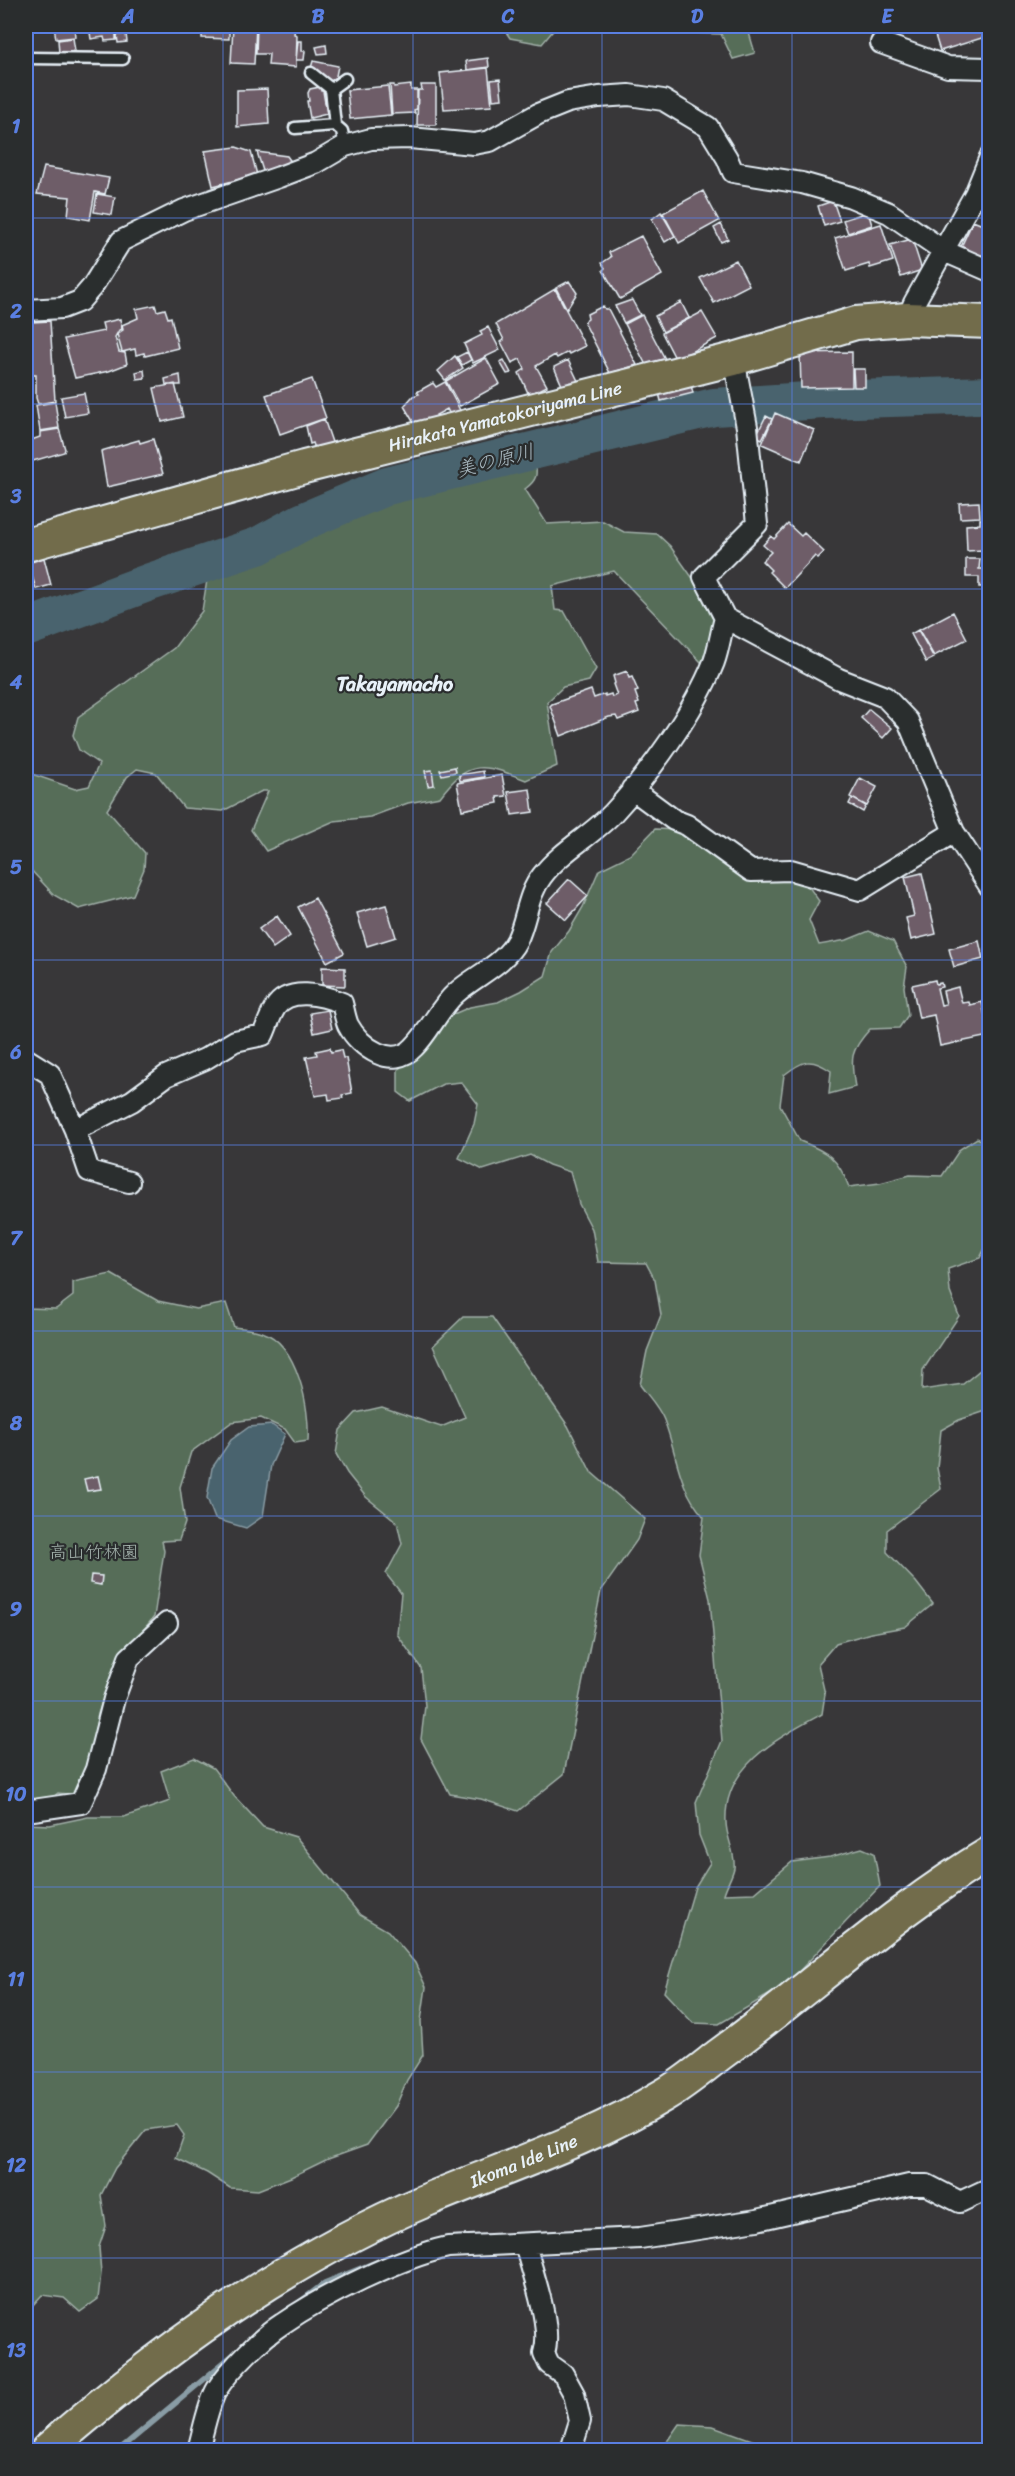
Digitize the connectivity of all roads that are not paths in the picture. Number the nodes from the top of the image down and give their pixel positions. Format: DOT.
graph roads {
  1 [pos="881,43"];
  2 [pos="26,58"];
  3 [pos="123,58"];
  4 [pos="990,68"];
  5 [pos="311,73"];
  6 [pos="345,79"];
  7 [pos="331,89"];
  8 [pos="335,125"];
  9 [pos="295,128"];
  10 [pos="345,146"];
  11 [pos="990,157"];
  12 [pos="945,251"];
  13 [pos="990,271"];
  14 [pos="26,310"];
  15 [pos="907,319"];
  16 [pos="990,322"];
  17 [pos="737,373"];
  18 [pos="26,545"];
  19 [pos="725,618"];
  20 [pos="632,789"];
  21 [pos="954,832"];
  22 [pos="990,887"];
  23 [pos="26,1059"];
  24 [pos="75,1130"];
  25 [pos="129,1182"];
  26 [pos="167,1623"];
  27 [pos="26,1810"];
  28 [pos="990,1852"];
  29 [pos="990,2188"];
  30 [pos="525,2244"];
  31 [pos="47,2451"];
  32 [pos="198,2451"];
  33 [pos="571,2451"];
  1 -- 4 [label="street"];
  2 -- 3 [label="lane"];
  5 -- 7 [label="lane"];
  6 -- 7 [label="lane"];
  7 -- 8 [label="lane"];
  8 -- 9 [label="lane"];
  8 -- 10 [label="lane"];
  10 -- 12 [label="street"];
  10 -- 14 [label="street"];
  11 -- 12 [label="street"];
  12 -- 13 [label="street"];
  12 -- 15 [label="street"];
  15 -- 16 [label="main road, Hirakata Yamatokoriyama Line"];
  15 -- 17 [label="main road, Hirakata Yamatokoriyama Line"];
  17 -- 18 [label="main road, Hirakata Yamatokoriyama Line"];
  17 -- 19 [label="street"];
  19 -- 20 [label="street"];
  19 -- 21 [label="street"];
  20 -- 21 [label="street"];
  20 -- 24 [label="street"];
  21 -- 22 [label="street"];
  23 -- 24 [label="street"];
  24 -- 25 [label="street"];
  26 -- 27 [label="street"];
  28 -- 31 [label="main road, Ikoma Ide Line"];
  29 -- 30 [label="street"];
  30 -- 32 [label="street"];
  30 -- 33 [label="street"];
}
